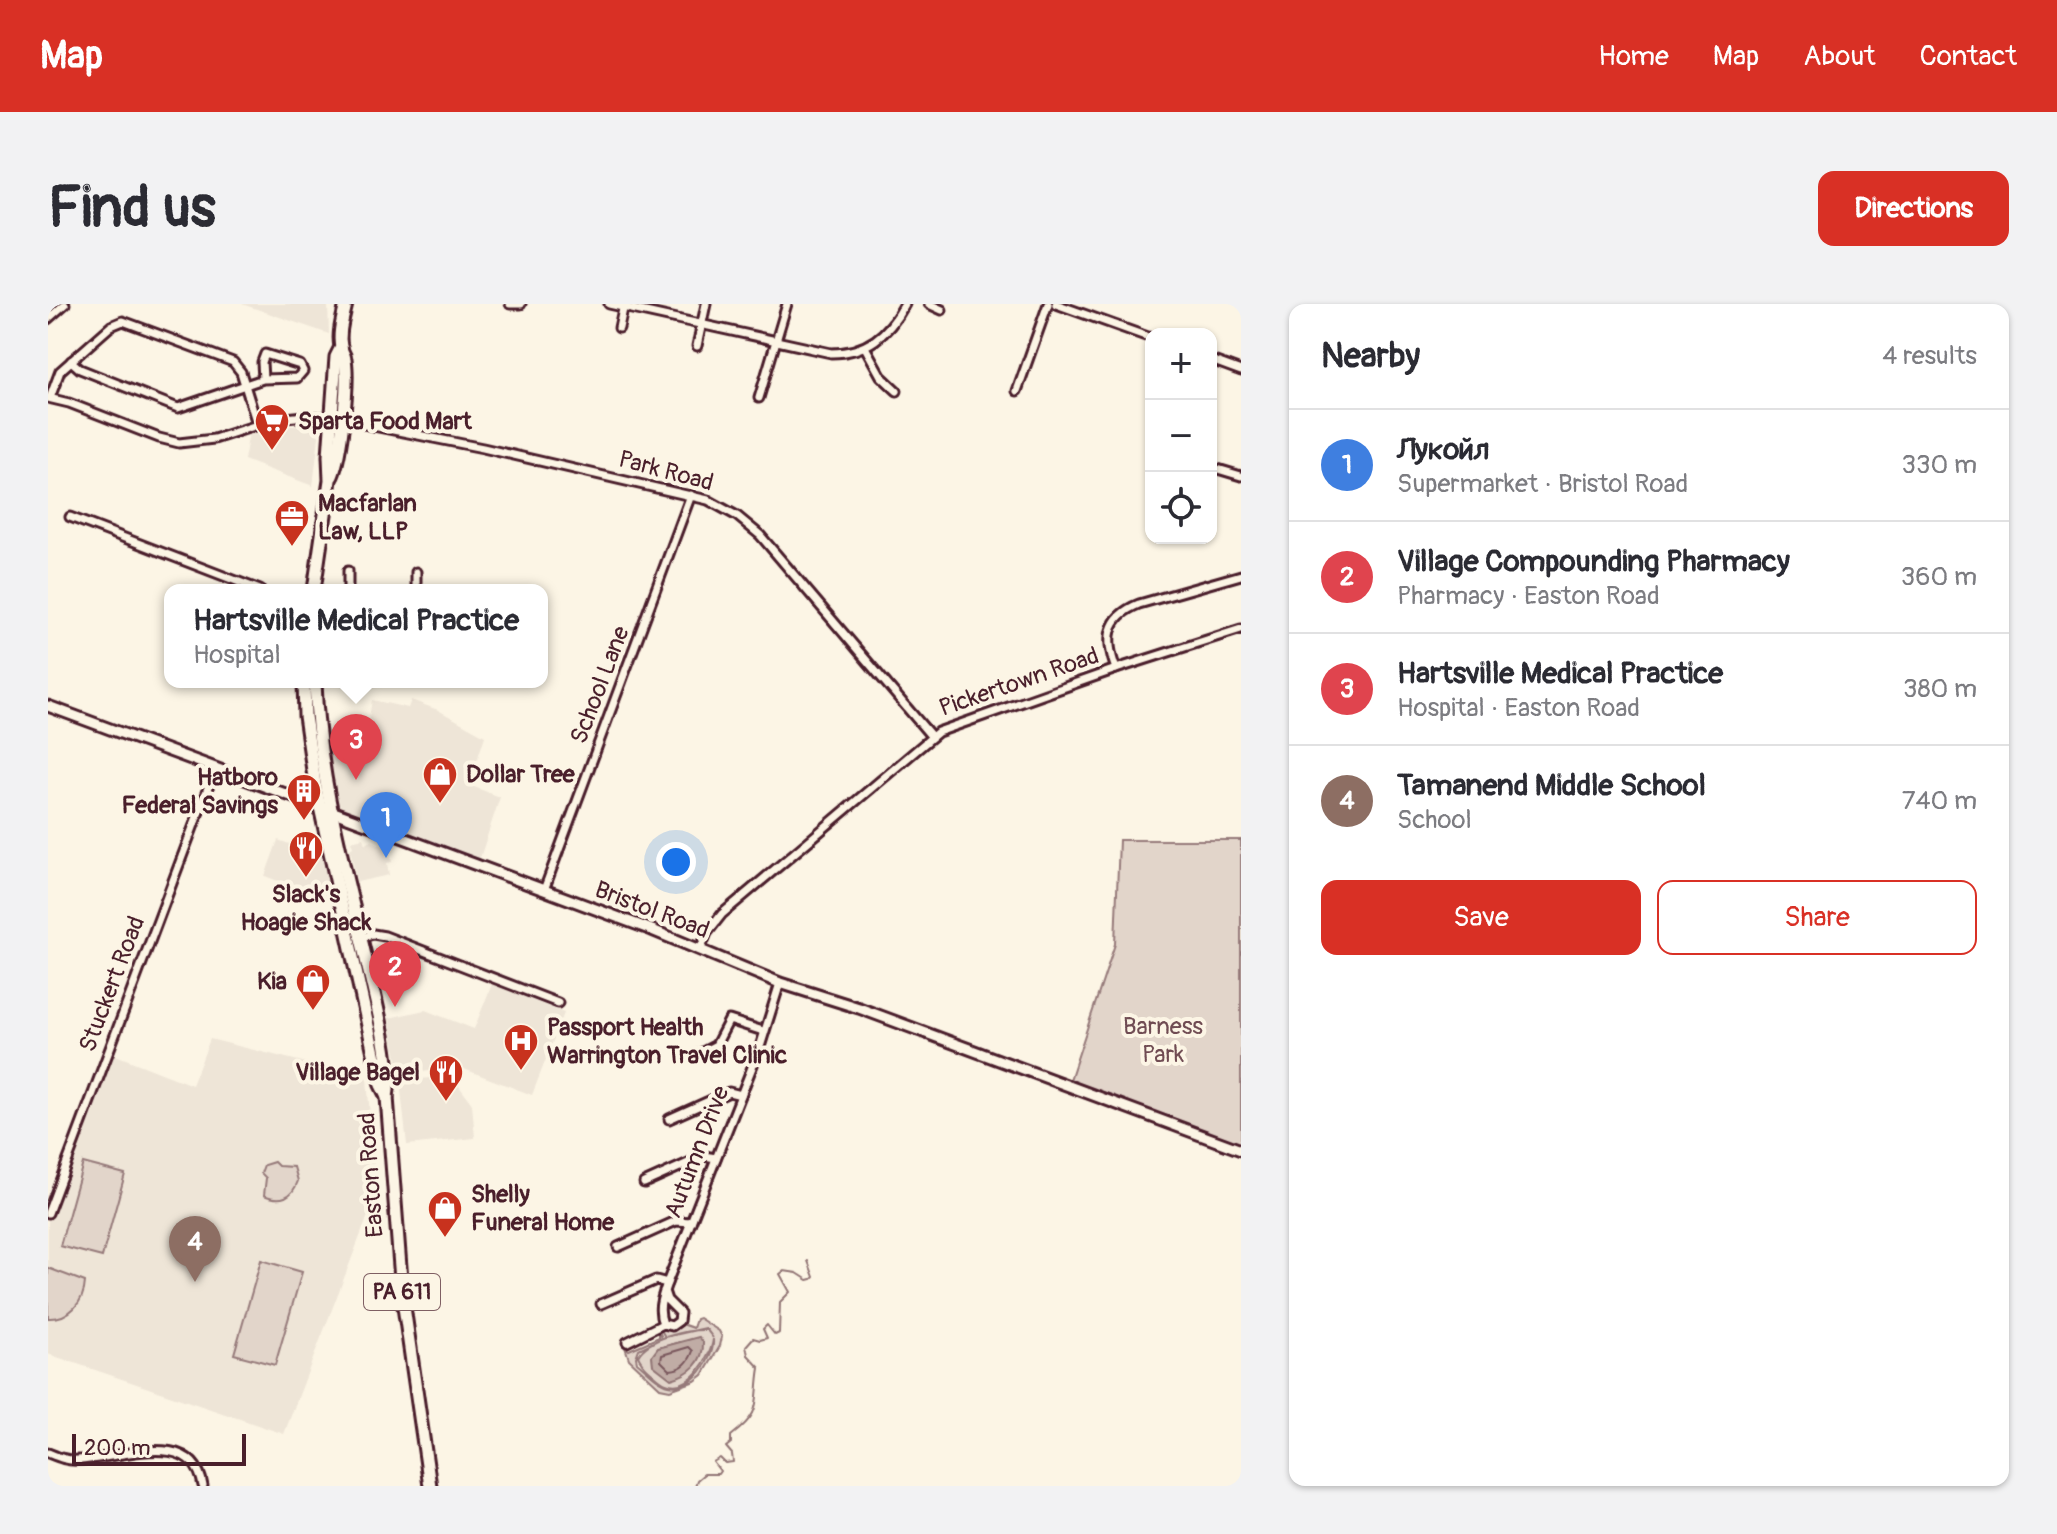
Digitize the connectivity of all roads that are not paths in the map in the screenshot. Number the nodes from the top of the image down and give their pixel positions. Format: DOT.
graph roads {
  1 [pos="65,304"];
  2 [pos="337,304"];
  3 [pos="346,304"];
  4 [pos="510,304"];
  5 [pos="521,304"];
  6 [pos="609,304"];
  7 [pos="706,304"];
  8 [pos="787,304"];
  9 [pos="905,304"];
  10 [pos="929,304"];
  11 [pos="1048,304"];
  12 [pos="1056,304"];
  13 [pos="624,306"];
  14 [pos="942,310"];
  15 [pos="341,318"];
  16 [pos="48,319"];
  17 [pos="702,324"];
  18 [pos="619,328"];
  19 [pos="1145,336"];
  20 [pos="777,341"];
  21 [pos="697,346"];
  22 [pos="865,347"];
  23 [pos="71,361"];
  24 [pos="1217,362"];
  25 [pos="1241,371"];
  26 [pos="263,379"];
  27 [pos="246,386"];
  28 [pos="897,391"];
  29 [pos="1017,391"];
  30 [pos="49,398"];
  31 [pos="759,398"];
  32 [pos="338,419"];
  33 [pos="257,424"];
  34 [pos="1217,469"];
  35 [pos="1241,476"];
  36 [pos="691,495"];
  37 [pos="70,517"];
  38 [pos="348,571"];
  39 [pos="416,572"];
  40 [pos="1241,575"];
  41 [pos="244,584"];
  42 [pos="315,584"];
  43 [pos="348,584"];
  44 [pos="416,584"];
  45 [pos="1241,629"];
  46 [pos="1116,669"];
  47 [pos="304,688"];
  48 [pos="315,688"];
  49 [pos="48,706"];
  50 [pos="931,736"];
  51 [pos="215,769"];
  52 [pos="320,808"];
  53 [pos="333,813"];
  54 [pos="544,890"];
  55 [pos="355,938"];
  56 [pos="700,950"];
  57 [pos="780,983"];
  58 [pos="558,1003"];
  59 [pos="763,1031"];
  60 [pos="695,1056"];
  61 [pos="741,1095"];
  62 [pos="669,1119"];
  63 [pos="1241,1150"];
  64 [pos="716,1158"];
  65 [pos="644,1183"];
  66 [pos="48,1213"];
  67 [pos="691,1222"];
  68 [pos="618,1247"];
  69 [pos="665,1287"];
  70 [pos="601,1304"];
  71 [pos="663,1324"];
  72 [pos="627,1342"];
  73 [pos="48,1453"];
  74 [pos="203,1486"];
  75 [pos="430,1486"];
  1 -- 16 [label="street"];
  2 -- 15 [label="highway"];
  3 -- 15 [label="highway"];
  4 -- 5 [label="street"];
  6 -- 13 [label="street"];
  7 -- 17 [label="street"];
  8 -- 20 [label="street"];
  9 -- 22 [label="street"];
  10 -- 14 [label="street"];
  11 -- 29 [label="street"];
  12 -- 19 [label="street"];
  13 -- 17 [label="street"];
  13 -- 18 [label="street"];
  15 -- 32 [label="highway"];
  17 -- 20 [label="street"];
  17 -- 21 [label="street"];
  20 -- 22 [label="street"];
  20 -- 31 [label="street"];
  22 -- 28 [label="street"];
  23 -- 27 [label="street"];
  23 -- 27 [label="street"];
  23 -- 30 [label="street"];
  24 -- 25 [label="street"];
  26 -- 26 [label="street"];
  26 -- 27 [label="street"];
  27 -- 33 [label="street"];
  30 -- 33 [label="street, Park Road"];
  32 -- 33 [label="street, Park Road"];
  32 -- 36 [label="street, Park Road"];
  32 -- 42 [label="highway"];
  34 -- 35 [label="street"];
  36 -- 50 [label="street, Park Road"];
  36 -- 54 [label="street, School Lane"];
  37 -- 41 [label="street"];
  38 -- 43 [label="street"];
  39 -- 44 [label="street"];
  40 -- 46 [label="street"];
  45 -- 46 [label="street, Pickertown Road"];
  46 -- 50 [label="street, Pickertown Road"];
  47 -- 52 [label="highway, Easton Road / PA 611"];
  48 -- 53 [label="highway, Easton Road / PA 611"];
  49 -- 51 [label="main road, Bristol Road"];
  50 -- 56 [label="street, Pickertown Road"];
  51 -- 52 [label="main road, Bristol Road"];
  51 -- 66 [label="street, Stuckert Road"];
  52 -- 53 [label="main road, Bristol Road"];
  52 -- 55 [label="highway, Easton Road / PA 611"];
  53 -- 54 [label="main road, Bristol Road"];
  53 -- 55 [label="highway, Easton Road / PA 611"];
  54 -- 56 [label="main road, Bristol Road"];
  55 -- 58 [label="street"];
  55 -- 75 [label="highway, Easton Road / PA 611"];
  56 -- 57 [label="main road, Bristol Road"];
  57 -- 59 [label="street, Autumn Drive"];
  57 -- 63 [label="main road, Bristol Road"];
  59 -- 60 [label="street"];
  59 -- 61 [label="street, Autumn Drive"];
  61 -- 62 [label="street"];
  61 -- 64 [label="street, Autumn Drive"];
  64 -- 65 [label="street"];
  64 -- 67 [label="street, Autumn Drive"];
  67 -- 68 [label="street"];
  67 -- 69 [label="street, Autumn Drive"];
  69 -- 70 [label="street"];
  69 -- 71 [label="street, Autumn Drive"];
  69 -- 71 [label="street"];
  71 -- 72 [label="street"];
  73 -- 74 [label="street"];
}
